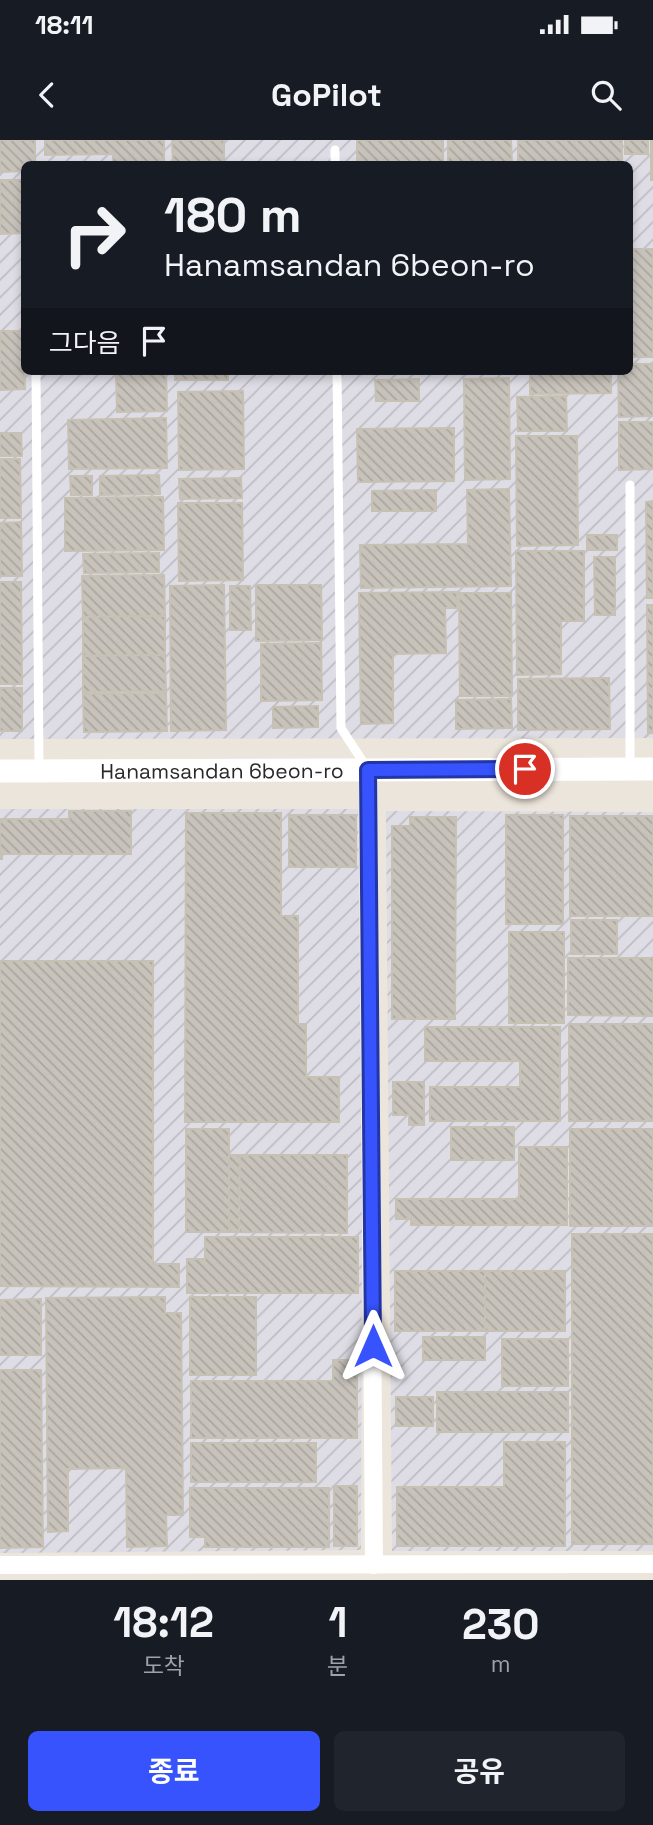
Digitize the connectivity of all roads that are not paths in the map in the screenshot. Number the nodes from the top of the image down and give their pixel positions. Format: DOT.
graph roads {
  1 [pos="335,150"];
  2 [pos="335,161"];
  3 [pos="36,375"];
  4 [pos="337,375"];
  5 [pos="630,485"];
  6 [pos="641,769"];
  7 [pos="368,770"];
  8 [pos="0,771"];
  9 [pos="39,771"];
  10 [pos="653,1564"];
  11 [pos="374,1565"];
  12 [pos="0,1566"];
  1 -- 2 [label="lane"];
  3 -- 9 [label="lane"];
  4 -- 7 [label="lane"];
  5 -- 6 [label="lane"];
  6 -- 7 [label="street, Hanamsandan 6beon-ro"];
  7 -- 9 [label="street, Hanamsandan 6beon-ro"];
  7 -- 11 [label="street"];
  8 -- 9 [label="street, Hanamsandan 6beon-ro"];
  10 -- 11 [label="street"];
  11 -- 12 [label="street"];
}
